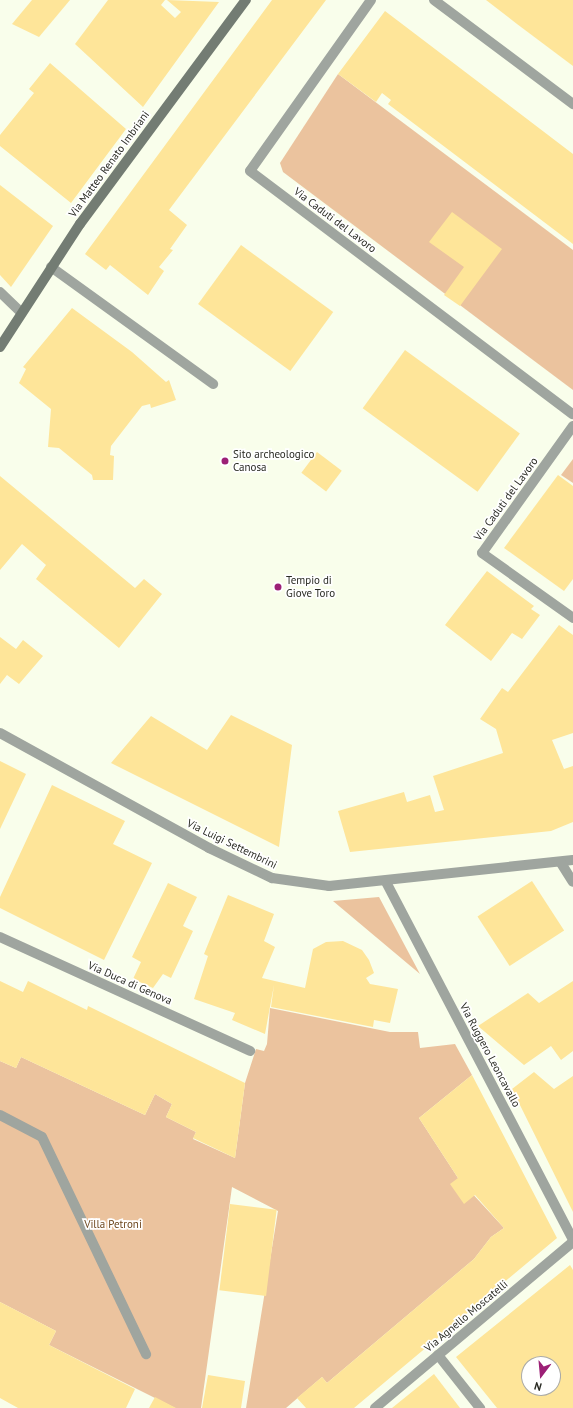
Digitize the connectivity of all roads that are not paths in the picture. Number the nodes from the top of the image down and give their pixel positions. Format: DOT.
graph roads {
  1 [pos="246,0"];
  2 [pos="371,0"];
  3 [pos="434,0"];
  4 [pos="573,104"];
  5 [pos="51,267"];
  6 [pos="0,292"];
  7 [pos="22,313"];
  8 [pos="0,347"];
  9 [pos="213,384"];
  10 [pos="573,414"];
  11 [pos="573,426"];
  12 [pos="573,618"];
  13 [pos="0,733"];
  14 [pos="573,860"];
  15 [pos="561,864"];
  16 [pos="573,869"];
  17 [pos="386,882"];
  18 [pos="573,882"];
  19 [pos="0,937"];
  20 [pos="250,1051"];
  21 [pos="0,1115"];
  22 [pos="573,1240"];
  23 [pos="146,1354"];
  24 [pos="438,1355"];
  25 [pos="375,1408"];
  26 [pos="480,1408"];
  1 -- 5 [label="street, Via Matteo Renato Imbriani"];
  2 -- 10 [label="street, Via Caduti del Lavoro"];
  3 -- 4 [label="street"];
  5 -- 7 [label="street, Via Matteo Renato Imbriani"];
  5 -- 9 [label="street"];
  6 -- 7 [label="street"];
  7 -- 8 [label="street, Via Matteo Renato Imbriani"];
  11 -- 12 [label="street, Via Caduti del Lavoro"];
  13 -- 17 [label="street, Via Luigi Settembrini"];
  14 -- 15 [label="street, Via Luigi Settembrini"];
  15 -- 16 [label="street"];
  15 -- 17 [label="street, Via Luigi Settembrini"];
  15 -- 18 [label="street"];
  17 -- 22 [label="street, Via Ruggero Leoncavallo"];
  19 -- 20 [label="street, Via Duca di Genova"];
  21 -- 23 [label="street"];
  22 -- 24 [label="street, Via Agnello Moscatelli"];
  24 -- 25 [label="street, Via Agnello Moscatelli"];
  24 -- 26 [label="street"];
}
